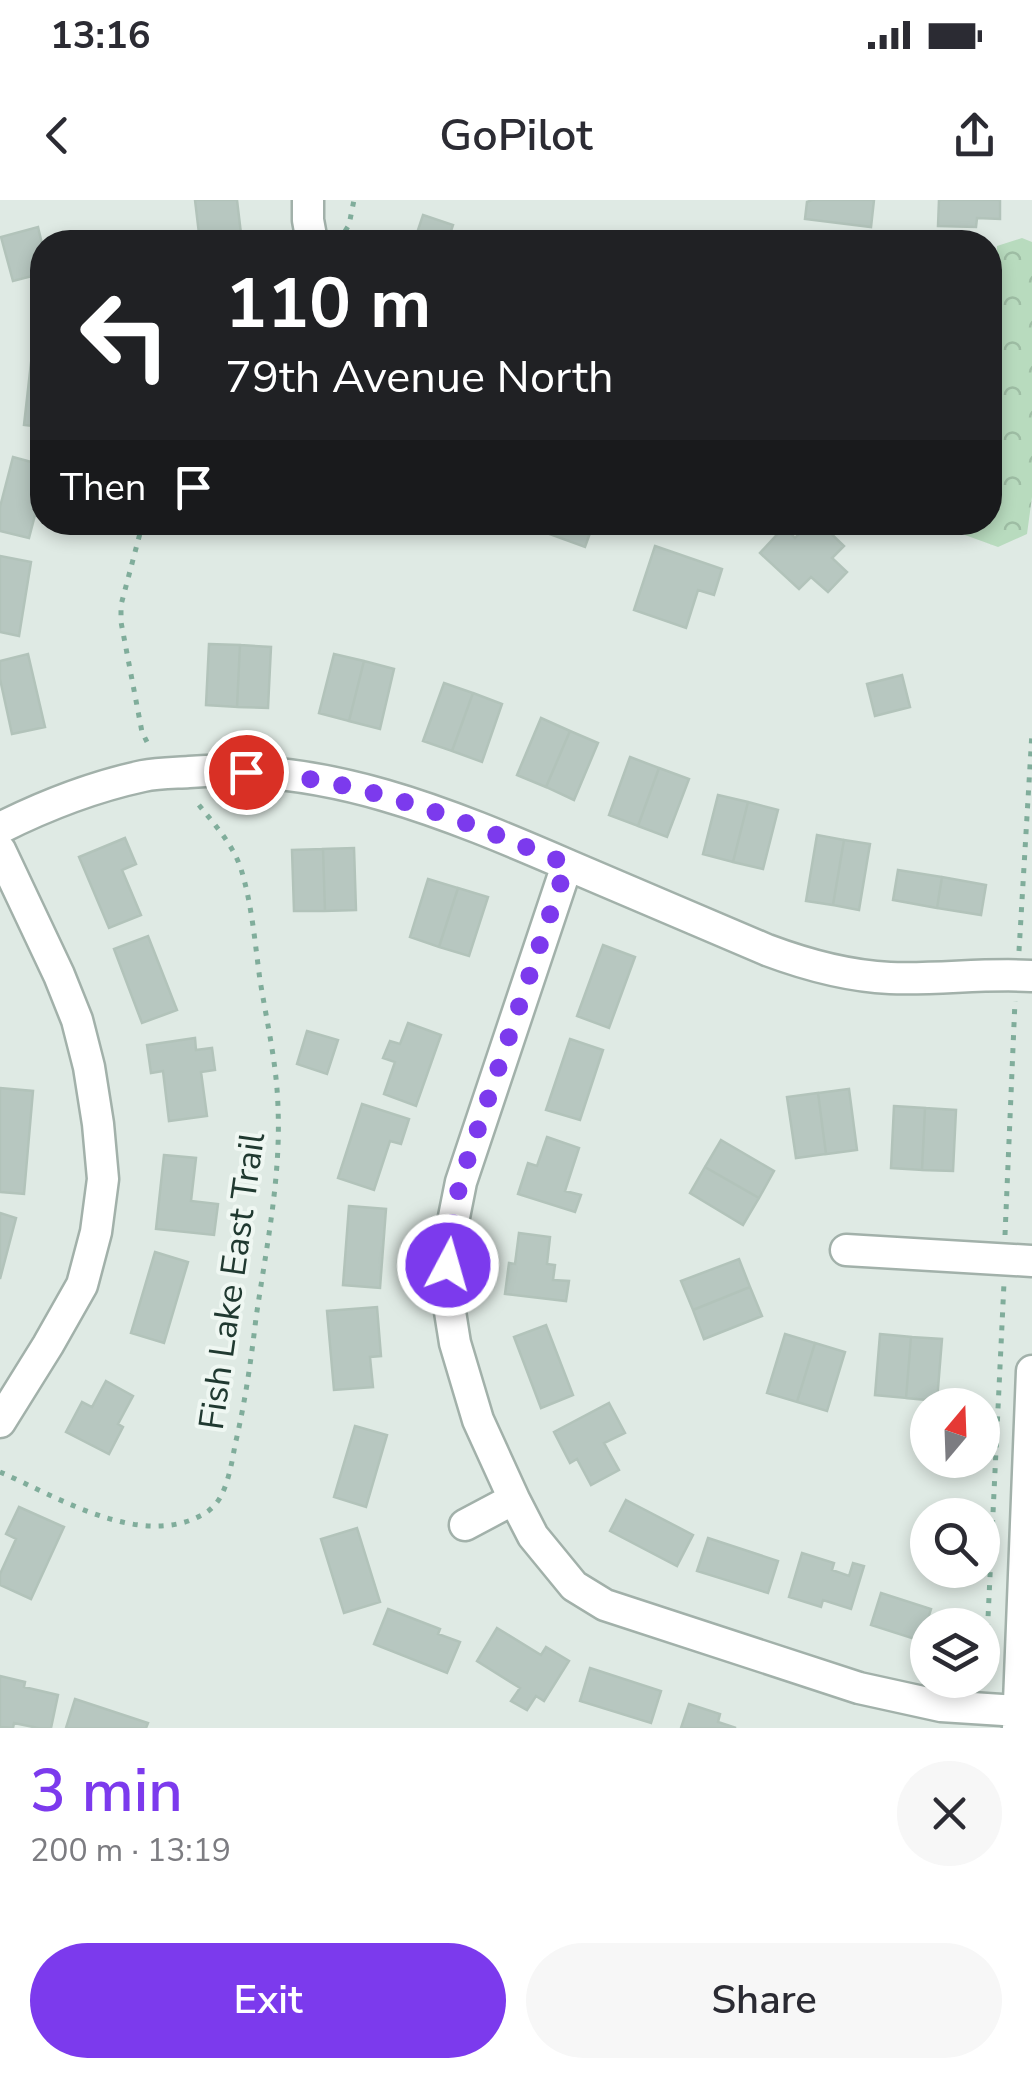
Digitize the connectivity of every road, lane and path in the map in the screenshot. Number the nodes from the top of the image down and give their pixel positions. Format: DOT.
graph roads {
  1 [pos="308,200"];
  2 [pos="354,200"];
  3 [pos="310,230"];
  4 [pos="346,230"];
  5 [pos="140,535"];
  6 [pos="158,759"];
  7 [pos="187,790"];
  8 [pos="0,828"];
  9 [pos="0,850"];
  10 [pos="567,864"];
  11 [pos="1032,976"];
  12 [pos="846,1250"];
  13 [pos="1032,1261"];
  14 [pos="1004,1280"];
  15 [pos="1032,1371"];
  16 [pos="0,1422"];
  17 [pos="0,1472"];
  18 [pos="514,1500"];
  19 [pos="465,1525"];
  20 [pos="988,1608"];
  21 [pos="1023,1717"];
  1 -- 3 [label="street"];
  2 -- 4 [label="path"];
  5 -- 6 [label="path"];
  7 -- 17 [label="path, Fish Lake East Trail"];
  8 -- 10 [label="street"];
  9 -- 16 [label="street"];
  10 -- 11 [label="street"];
  10 -- 18 [label="street"];
  12 -- 13 [label="street"];
  14 -- 20 [label="path"];
  15 -- 21 [label="street"];
  18 -- 19 [label="street"];
  18 -- 21 [label="street"];
}
